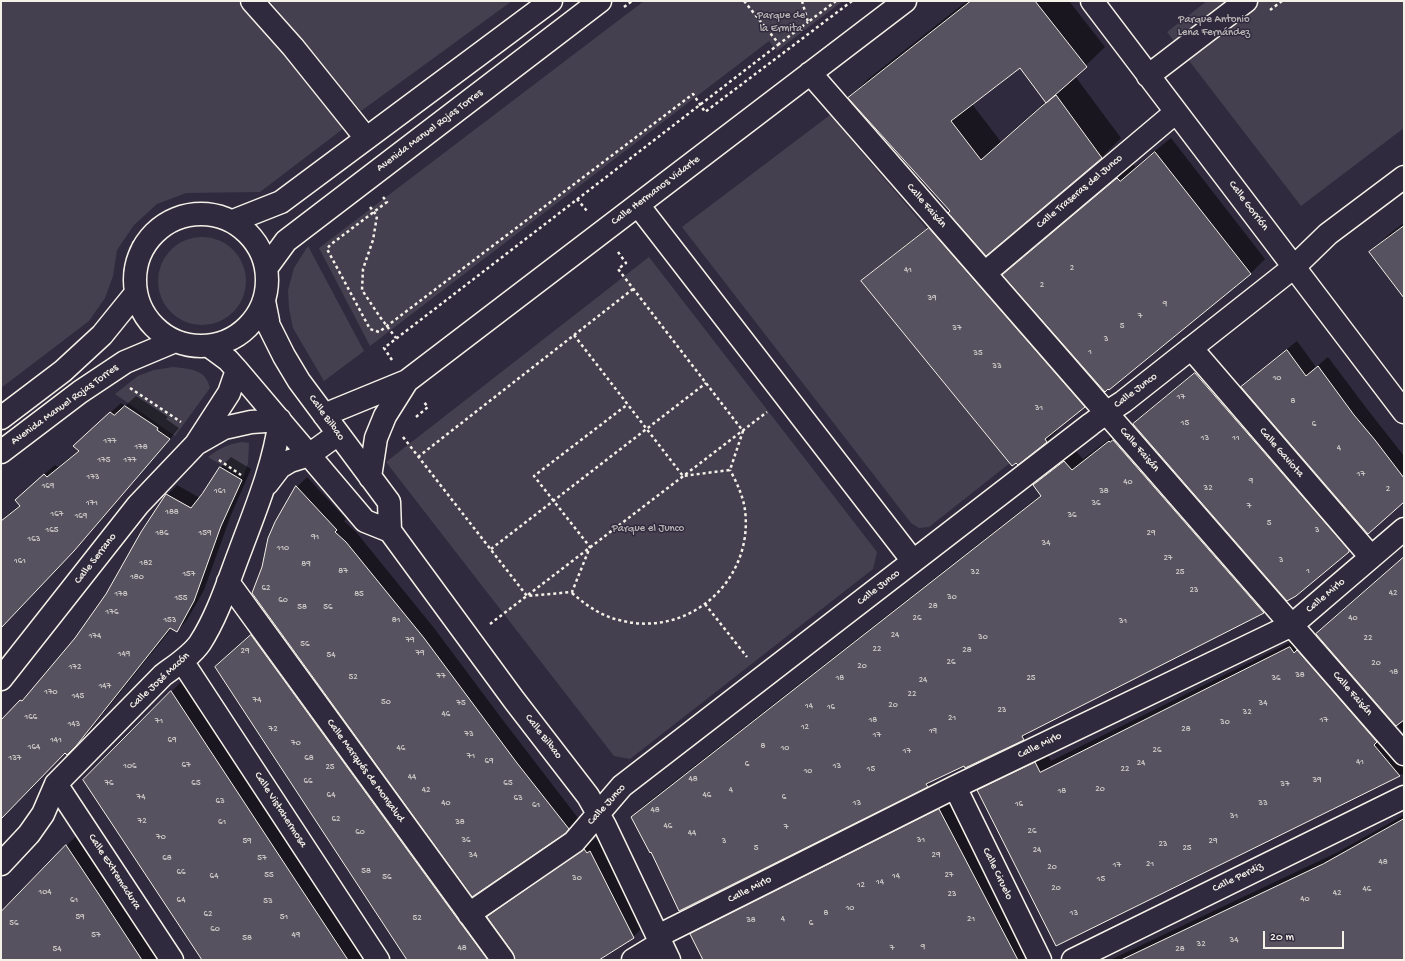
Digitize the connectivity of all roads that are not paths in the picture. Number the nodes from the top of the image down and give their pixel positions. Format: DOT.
graph roads {
  1 [pos="252,1"];
  2 [pos="551,1"];
  3 [pos="600,1"];
  4 [pos="905,1"];
  5 [pos="1092,1"];
  6 [pos="1246,1"];
  7 [pos="810,73"];
  8 [pos="1148,76"];
  9 [pos="1176,112"];
  10 [pos="366,138"];
  11 [pos="1404,177"];
  12 [pos="638,205"];
  13 [pos="225,213"];
  14 [pos="267,267"];
  15 [pos="1294,267"];
  16 [pos="985,273"];
  17 [pos="129,285"];
  18 [pos="264,301"];
  19 [pos="175,341"];
  20 [pos="209,346"];
  21 [pos="1191,348"];
  22 [pos="238,370"];
  23 [pos="407,382"];
  24 [pos="1404,412"];
  25 [pos="1106,413"];
  26 [pos="324,415"];
  27 [pos="1,418"];
  28 [pos="280,420"];
  29 [pos="338,434"];
  30 [pos="196,444"];
  31 [pos="1,452"];
  32 [pos="309,455"];
  33 [pos="370,477"];
  34 [pos="262,490"];
  35 [pos="1404,529"];
  36 [pos="390,531"];
  37 [pos="1371,557"];
  38 [pos="913,561"];
  39 [pos="228,582"];
  40 [pos="1292,625"];
  41 [pos="182,661"];
  42 [pos="1,679"];
  43 [pos="1401,743"];
  44 [pos="56,784"];
  45 [pos="955,787"];
  46 [pos="1404,797"];
  47 [pos="598,813"];
  48 [pos="1,864"];
  49 [pos="469,914"];
  50 [pos="663,946"];
  51 [pos="172,960"];
  52 [pos="378,960"];
  53 [pos="503,960"];
  54 [pos="633,960"];
  55 [pos="1040,960"];
  56 [pos="1073,960"];
  1 -- 10 [label="street"];
  2 -- 10 [label="street"];
  3 -- 14 [label="street, Avenida Manuel Rojas Torres"];
  4 -- 7 [label="street, Calle Hermanos Vidarte"];
  5 -- 8 [label="street, Calle Gorrión"];
  6 -- 8 [label="street"];
  7 -- 12 [label="street, Calle Hermanos Vidarte"];
  7 -- 16 [label="street, Calle Faisán"];
  8 -- 9 [label="street, Calle Gorrión"];
  9 -- 15 [label="street, Calle Gorrión"];
  9 -- 16 [label="street, Calle Traseras del Junco"];
  10 -- 13 [label="street"];
  11 -- 15 [label="street, Calle Junco"];
  12 -- 23 [label="street, Calle Hermanos Vidarte"];
  12 -- 38 [label="street"];
  13 -- 14 [label="street"];
  13 -- 17 [label="street"];
  14 -- 18 [label="street"];
  15 -- 21 [label="street, Calle Junco"];
  15 -- 24 [label="street, Calle Gorrión"];
  16 -- 25 [label="street, Calle Faisán"];
  17 -- 19 [label="street"];
  17 -- 27 [label="street"];
  18 -- 20 [label="street"];
  18 -- 26 [label="street, Calle Bilbao"];
  19 -- 20 [label="street"];
  19 -- 31 [label="street, Avenida Manuel Rojas Torres"];
  20 -- 22 [label="street"];
  21 -- 25 [label="street, Calle Junco"];
  21 -- 37 [label="street, Calle Gaviota"];
  22 -- 28 [label="street"];
  22 -- 30 [label="street, Calle Serrano"];
  23 -- 26 [label="street, Calle Hermanos Vidarte"];
  23 -- 33 [label="street, Calle Hermanos Vidarte"];
  25 -- 38 [label="street, Calle Junco"];
  25 -- 40 [label="street, Calle Faisán"];
  26 -- 29 [label="street, Calle Bilbao"];
  28 -- 30 [label="street, Calle Serrano"];
  28 -- 32 [label="street"];
  28 -- 34 [label="street, Calle José Macón"];
  29 -- 32 [label="street, Calle José Macón"];
  29 -- 33 [label="street, Calle Bilbao"];
  30 -- 42 [label="street, Calle Serrano"];
  32 -- 34 [label="street, Calle José Macón"];
  32 -- 36 [label="street"];
  33 -- 36 [label="street, Calle Bilbao"];
  34 -- 39 [label="street, Calle José Macón"];
  35 -- 37 [label="street, Calle Mirlo"];
  36 -- 47 [label="street, Calle Bilbao"];
  37 -- 40 [label="street, Calle Mirlo"];
  38 -- 47 [label="street, Calle Junco"];
  39 -- 41 [label="street, Calle José Macón"];
  39 -- 49 [label="street, Calle Marqués de Monsalud"];
  40 -- 43 [label="street, Calle Faisán"];
  40 -- 45 [label="street, Calle Mirlo"];
  41 -- 44 [label="street, Calle José Macón"];
  41 -- 52 [label="street, Calle Vistahermosa"];
  44 -- 48 [label="street, Calle José Macón"];
  44 -- 51 [label="street, Calle Extremadura"];
  45 -- 50 [label="street, Calle Mirlo"];
  45 -- 55 [label="street, Calle Ciruelo"];
  46 -- 56 [label="street, Calle Perdiz"];
  47 -- 49 [label="street, Calle Junco"];
  47 -- 50 [label="street, Calle Bilbao"];
  49 -- 53 [label="street, Calle Marqués de Monsalud"];
  50 -- 54 [label="street, Calle Mirlo"];
}
